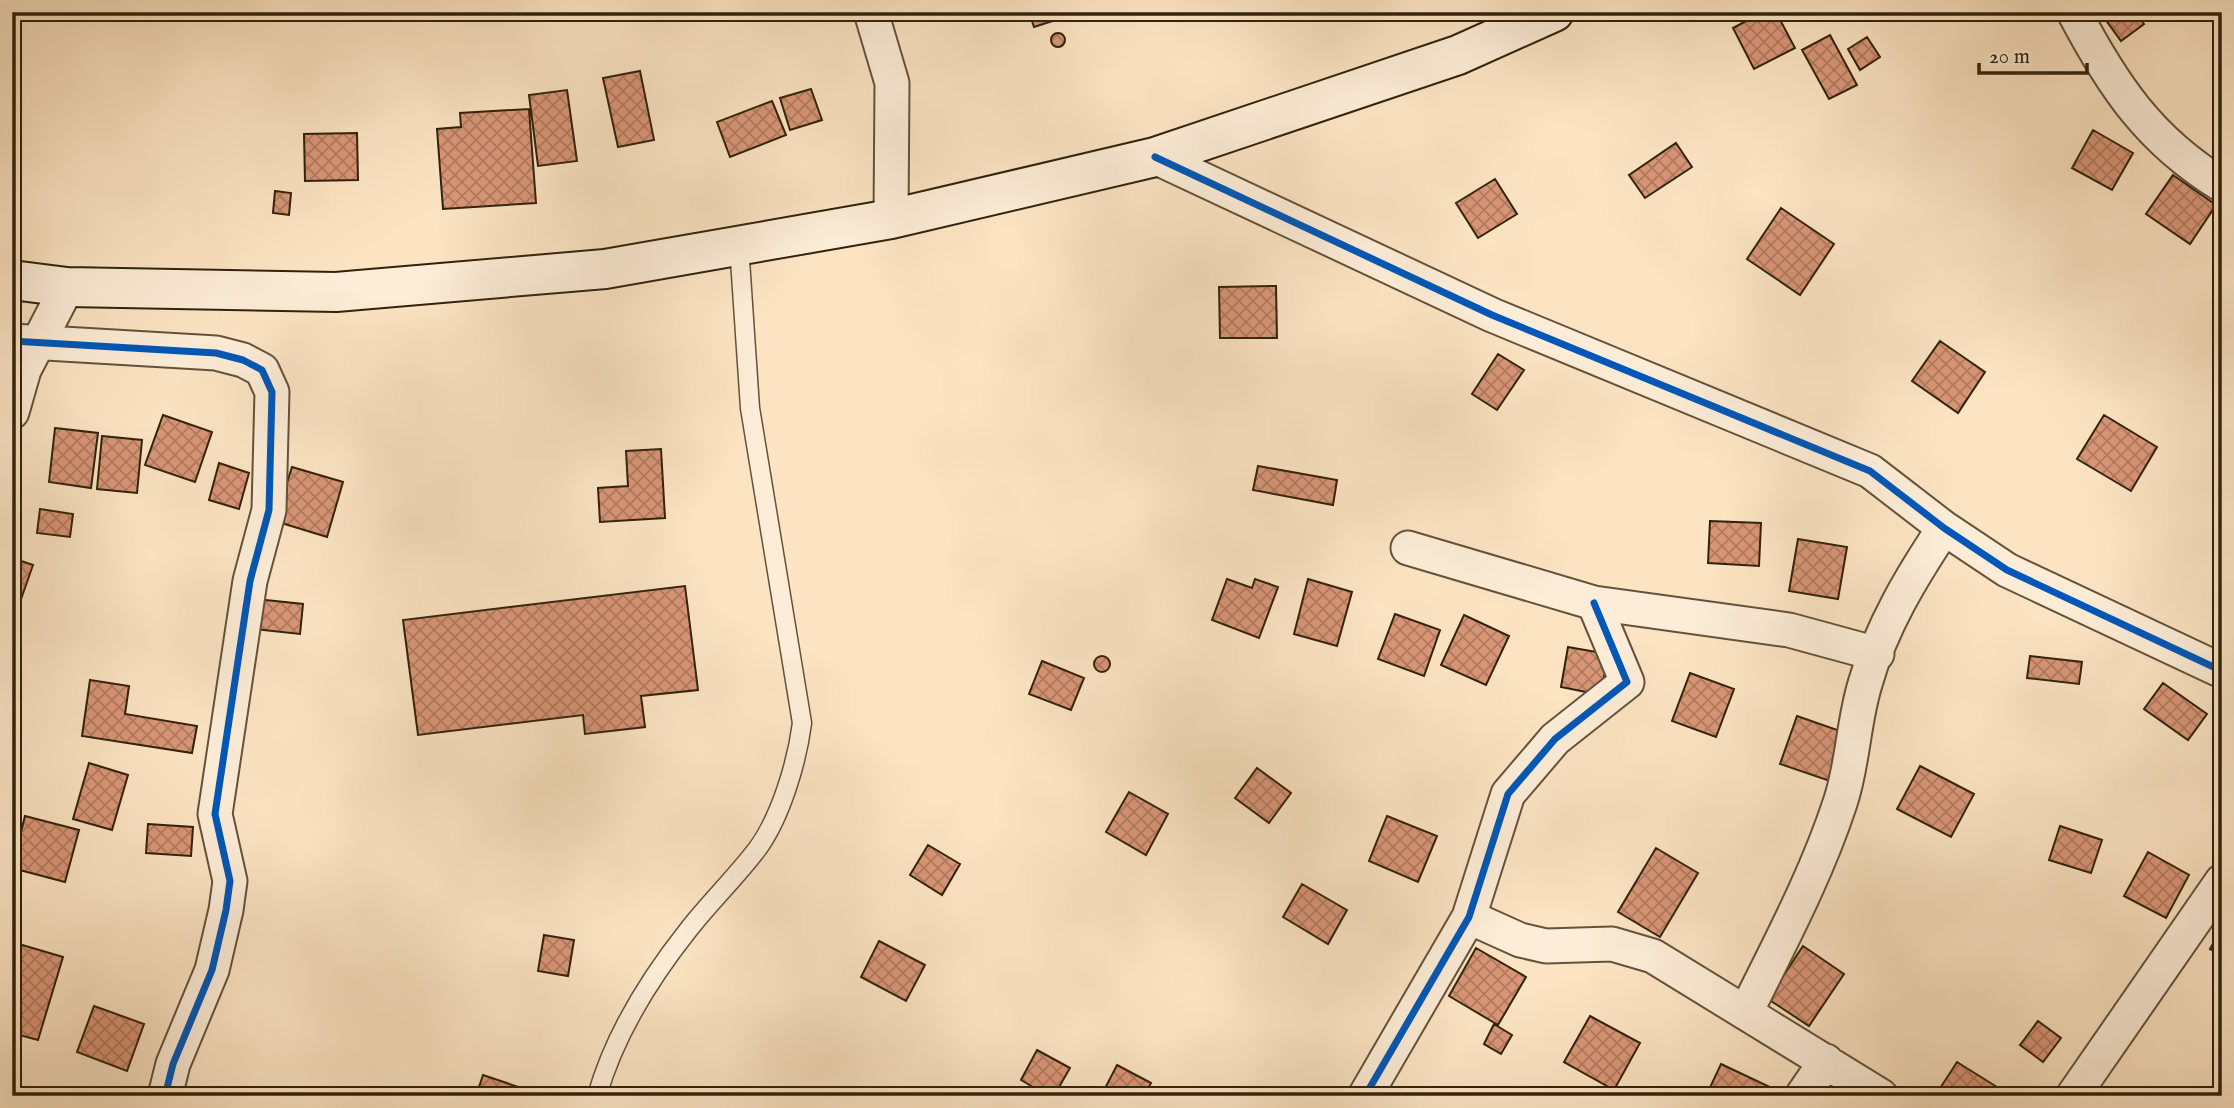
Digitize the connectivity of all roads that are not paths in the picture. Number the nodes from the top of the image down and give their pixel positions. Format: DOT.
graph roads {
  1 [pos="871,12"];
  2 [pos="1554,12"];
  3 [pos="2074,12"];
  4 [pos="1155,157"];
  5 [pos="2222,185"];
  6 [pos="891,219"];
  7 [pos="739,245"];
  8 [pos="12,280"];
  9 [pos="67,287"];
  10 [pos="26,342"];
  11 [pos="12,412"];
  12 [pos="1944,528"];
  13 [pos="1408,548"];
  14 [pos="1594,603"];
  15 [pos="1877,654"];
  16 [pos="2222,671"];
  17 [pos="2222,881"];
  18 [pos="1469,917"];
  19 [pos="1746,1012"];
  20 [pos="1826,1061"];
  21 [pos="165,1096"];
  22 [pos="597,1096"];
  23 [pos="1365,1096"];
  24 [pos="1802,1096"];
  25 [pos="1881,1096"];
  26 [pos="2073,1096"];
  1 -- 6 [label="street"];
  2 -- 4 [label="main road"];
  3 -- 5 [label="street"];
  4 -- 6 [label="main road"];
  4 -- 12 [label="street"];
  6 -- 7 [label="main road"];
  7 -- 9 [label="main road"];
  7 -- 22 [label="lane"];
  8 -- 9 [label="main road"];
  9 -- 10 [label="street"];
  10 -- 11 [label="street"];
  10 -- 21 [label="street"];
  12 -- 15 [label="street"];
  12 -- 16 [label="street"];
  13 -- 14 [label="street"];
  14 -- 15 [label="street"];
  14 -- 18 [label="street"];
  15 -- 19 [label="street"];
  17 -- 26 [label="street"];
  18 -- 19 [label="street"];
  18 -- 23 [label="street"];
  19 -- 20 [label="street"];
  20 -- 24 [label="street"];
  20 -- 25 [label="street"];
}
